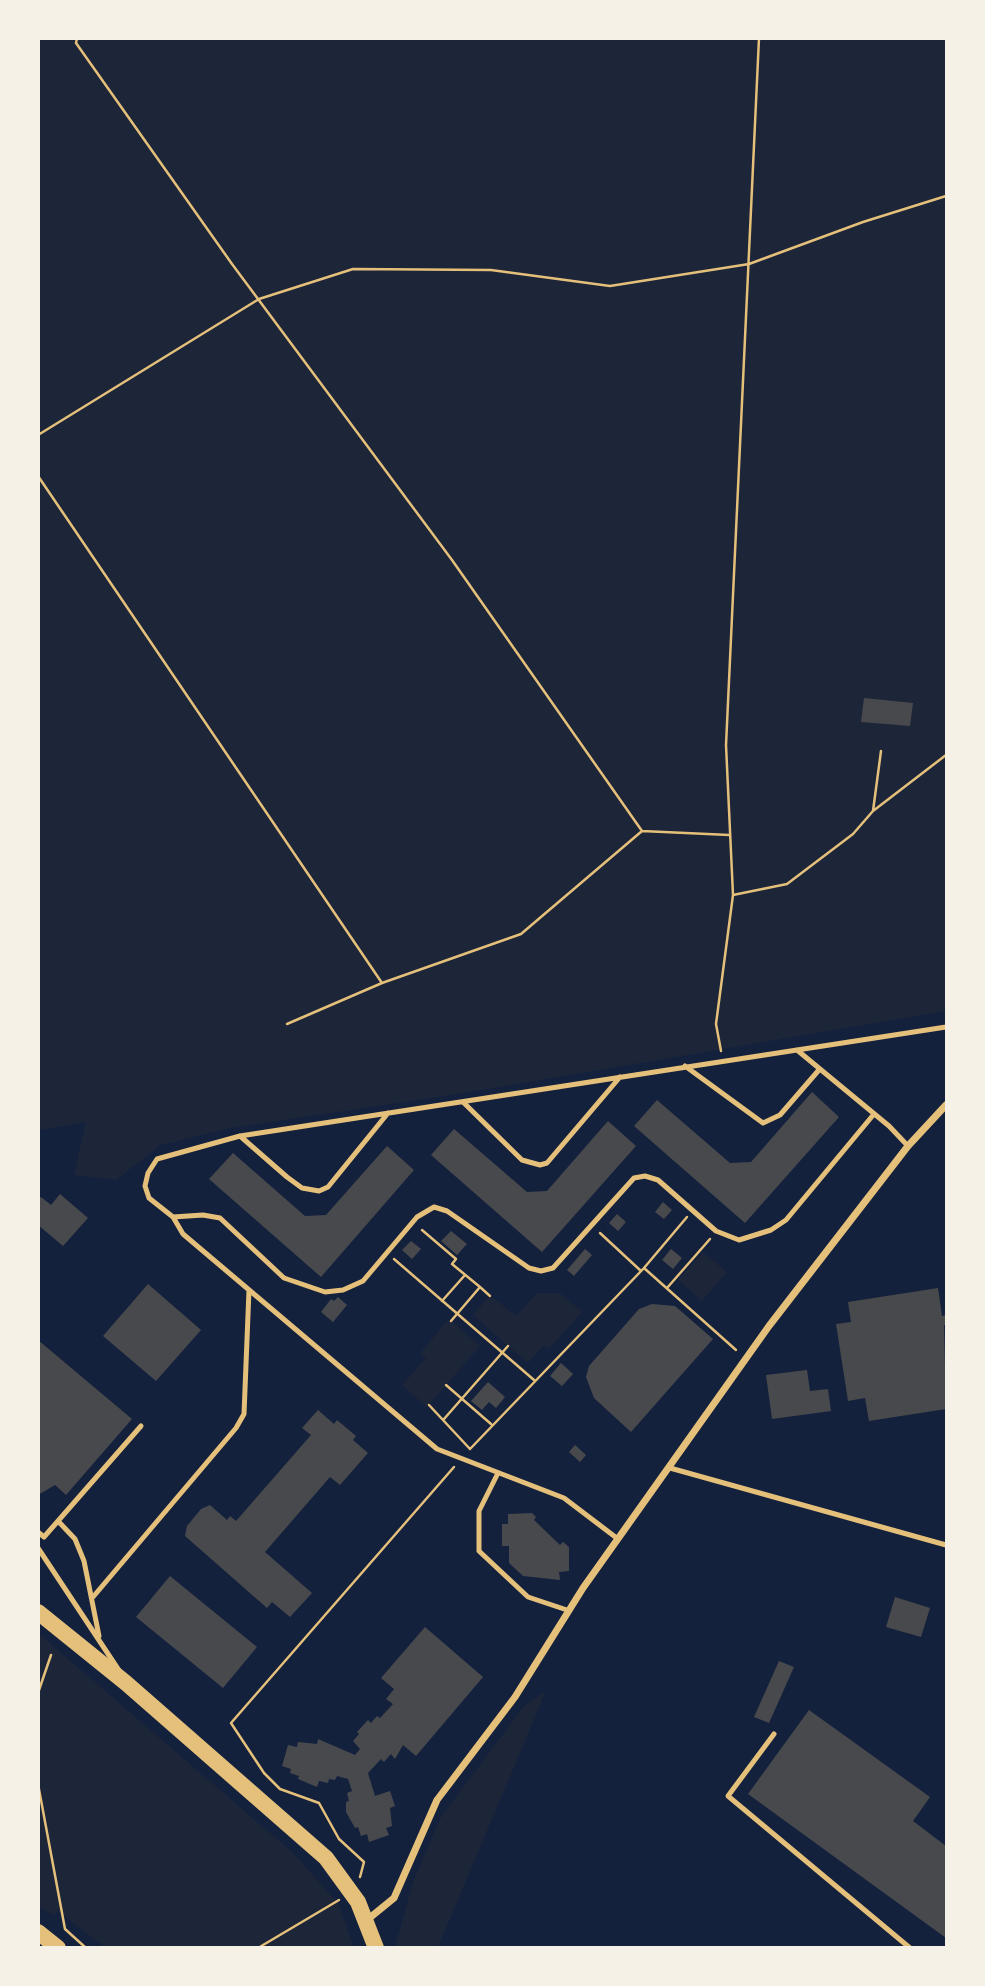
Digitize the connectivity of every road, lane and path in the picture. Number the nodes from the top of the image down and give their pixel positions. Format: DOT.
graph roads {
  1 [pos="77,38"];
  2 [pos="760,38"];
  3 [pos="947,196"];
  4 [pos="749,264"];
  5 [pos="260,299"];
  6 [pos="38,435"];
  7 [pos="38,476"];
  8 [pos="881,751"];
  9 [pos="947,755"];
  10 [pos="873,811"];
  11 [pos="642,831"];
  12 [pos="729,835"];
  13 [pos="733,895"];
  14 [pos="382,984"];
  15 [pos="287,1024"];
  16 [pos="947,1027"];
  17 [pos="796,1050"];
  18 [pos="723,1061"];
  19 [pos="685,1066"];
  20 [pos="818,1070"];
  21 [pos="620,1077"];
  22 [pos="463,1102"];
  23 [pos="947,1105"];
  24 [pos="388,1113"];
  25 [pos="874,1114"];
  26 [pos="240,1136"];
  27 [pos="908,1146"];
  28 [pos="693,1211"];
  29 [pos="173,1217"];
  30 [pos="413,1222"];
  31 [pos="591,1225"];
  32 [pos="716,1231"];
  33 [pos="387,1253"];
  34 [pos="643,1270"];
  35 [pos="465,1275"];
  36 [pos="480,1287"];
  37 [pos="667,1288"];
  38 [pos="249,1290"];
  39 [pos="489,1296"];
  40 [pos="442,1301"];
  41 [pos="457,1314"];
  42 [pos="451,1321"];
  43 [pos="508,1346"];
  44 [pos="502,1352"];
  45 [pos="745,1361"];
  46 [pos="534,1380"];
  47 [pos="446,1385"];
  48 [pos="462,1398"];
  49 [pos="429,1405"];
  50 [pos="444,1419"];
  51 [pos="493,1425"];
  52 [pos="141,1426"];
  53 [pos="470,1449"];
  54 [pos="461,1459"];
  55 [pos="670,1468"];
  56 [pos="498,1473"];
  57 [pos="58,1521"];
  58 [pos="38,1532"];
  59 [pos="618,1539"];
  60 [pos="947,1545"];
  61 [pos="38,1548"];
  62 [pos="93,1597"];
  63 [pos="567,1610"];
  64 [pos="38,1612"];
  65 [pos="100,1639"];
  66 [pos="51,1655"];
  67 [pos="126,1684"];
  68 [pos="38,1693"];
  69 [pos="774,1734"];
  70 [pos="38,1784"];
  71 [pos="360,1877"];
  72 [pos="342,1899"];
  73 [pos="367,1920"];
  74 [pos="38,1932"];
  75 [pos="58,1948"];
  76 [pos="86,1948"];
  77 [pos="258,1948"];
  78 [pos="376,1948"];
  79 [pos="910,1948"];
  1 -- 5 [label="path"];
  2 -- 4 [label="path"];
  3 -- 4 [label="path"];
  4 -- 5 [label="path"];
  4 -- 12 [label="path"];
  5 -- 6 [label="path"];
  5 -- 11 [label="path"];
  7 -- 14 [label="path"];
  8 -- 10 [label="path"];
  9 -- 10 [label="path"];
  10 -- 13 [label="path"];
  11 -- 12 [label="path"];
  11 -- 14 [label="path"];
  12 -- 13 [label="path"];
  13 -- 18 [label="path"];
  14 -- 15 [label="path"];
  16 -- 17 [label="lane"];
  17 -- 18 [label="lane"];
  17 -- 20 [label="lane"];
  18 -- 19 [label="lane"];
  19 -- 20 [label="lane"];
  19 -- 21 [label="lane"];
  20 -- 25 [label="lane"];
  21 -- 22 [label="lane"];
  21 -- 22 [label="lane"];
  22 -- 24 [label="lane"];
  23 -- 27 [label="street"];
  24 -- 26 [label="lane"];
  24 -- 26 [label="lane"];
  25 -- 27 [label="lane"];
  25 -- 32 [label="lane"];
  26 -- 29 [label="lane"];
  27 -- 45 [label="street"];
  28 -- 31 [label="lane"];
  28 -- 32 [label="lane"];
  28 -- 34 [label="path"];
  29 -- 33 [label="lane"];
  29 -- 38 [label="lane"];
  30 -- 31 [label="lane"];
  30 -- 33 [label="lane"];
  30 -- 35 [label="path"];
  31 -- 34 [label="path"];
  32 -- 37 [label="path"];
  33 -- 40 [label="path"];
  34 -- 37 [label="path"];
  34 -- 46 [label="path"];
  35 -- 36 [label="path"];
  35 -- 40 [label="path"];
  36 -- 39 [label="path"];
  36 -- 41 [label="path"];
  37 -- 45 [label="path"];
  38 -- 54 [label="lane"];
  38 -- 62 [label="lane"];
  40 -- 41 [label="path"];
  41 -- 42 [label="path"];
  41 -- 44 [label="path"];
  43 -- 44 [label="path"];
  44 -- 46 [label="path"];
  44 -- 48 [label="path"];
  45 -- 55 [label="street"];
  46 -- 51 [label="path"];
  47 -- 48 [label="path"];
  48 -- 50 [label="path"];
  48 -- 51 [label="path"];
  49 -- 50 [label="path"];
  50 -- 53 [label="path"];
  51 -- 53 [label="path"];
  52 -- 57 [label="lane"];
  53 -- 54 [label="path"];
  54 -- 56 [label="lane"];
  54 -- 71 [label="path"];
  55 -- 59 [label="street"];
  55 -- 60 [label="lane"];
  56 -- 59 [label="lane"];
  56 -- 63 [label="lane"];
  57 -- 58 [label="lane"];
  57 -- 62 [label="lane"];
  59 -- 63 [label="street"];
  61 -- 65 [label="lane"];
  62 -- 65 [label="lane"];
  63 -- 73 [label="street"];
  64 -- 67 [label="main road"];
  65 -- 67 [label="lane"];
  66 -- 68 [label="path"];
  67 -- 73 [label="main road"];
  69 -- 79 [label="lane"];
  70 -- 76 [label="path"];
  72 -- 77 [label="path"];
  73 -- 78 [label="main road"];
  74 -- 75 [label="main road"];
}
